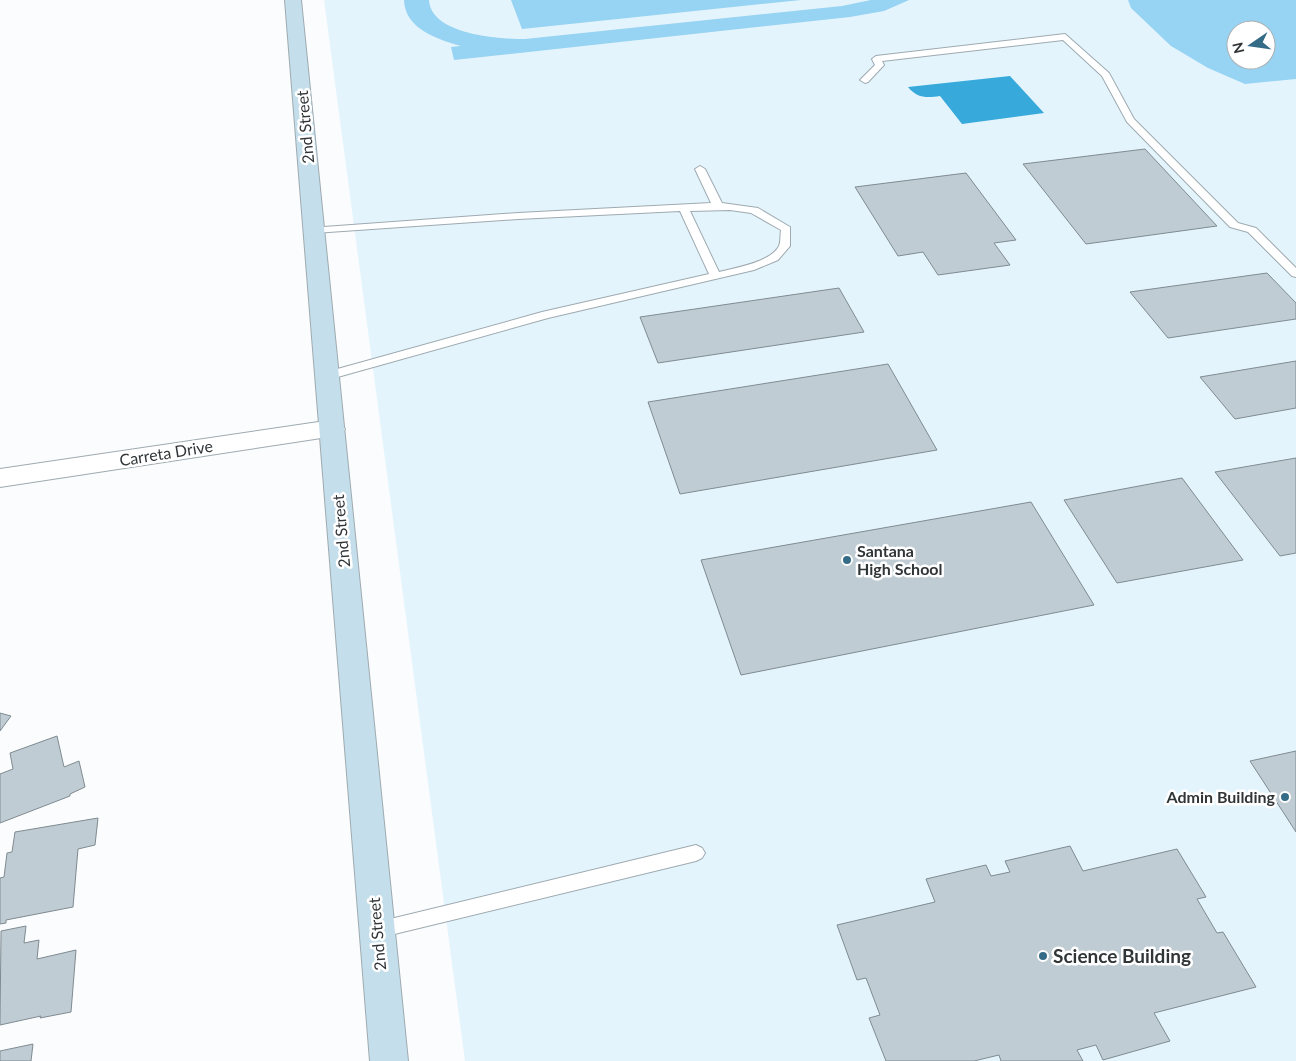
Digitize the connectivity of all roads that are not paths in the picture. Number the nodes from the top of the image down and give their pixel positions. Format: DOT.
graph roads {
  1 [pos="293,0"];
  2 [pos="865,80"];
  3 [pos="700,170"];
  4 [pos="718,206"];
  5 [pos="684,208"];
  6 [pos="314,230"];
  7 [pos="1296,274"];
  8 [pos="715,276"];
  9 [pos="326,376"];
  10 [pos="332,429"];
  11 [pos="0,478"];
  12 [pos="696,852"];
  13 [pos="377,930"];
  14 [pos="389,1061"];
  1 -- 6 [label="street, 2nd Street"];
  2 -- 7 [label="lane"];
  3 -- 4 [label="lane"];
  4 -- 5 [label="lane"];
  4 -- 8 [label="lane"];
  5 -- 6 [label="lane"];
  5 -- 8 [label="lane"];
  6 -- 9 [label="street, 2nd Street"];
  8 -- 9 [label="lane"];
  9 -- 10 [label="street, 2nd Street"];
  10 -- 11 [label="street, Carreta Drive"];
  10 -- 13 [label="street, 2nd Street"];
  12 -- 13 [label="lane"];
  13 -- 14 [label="street, 2nd Street"];
}
